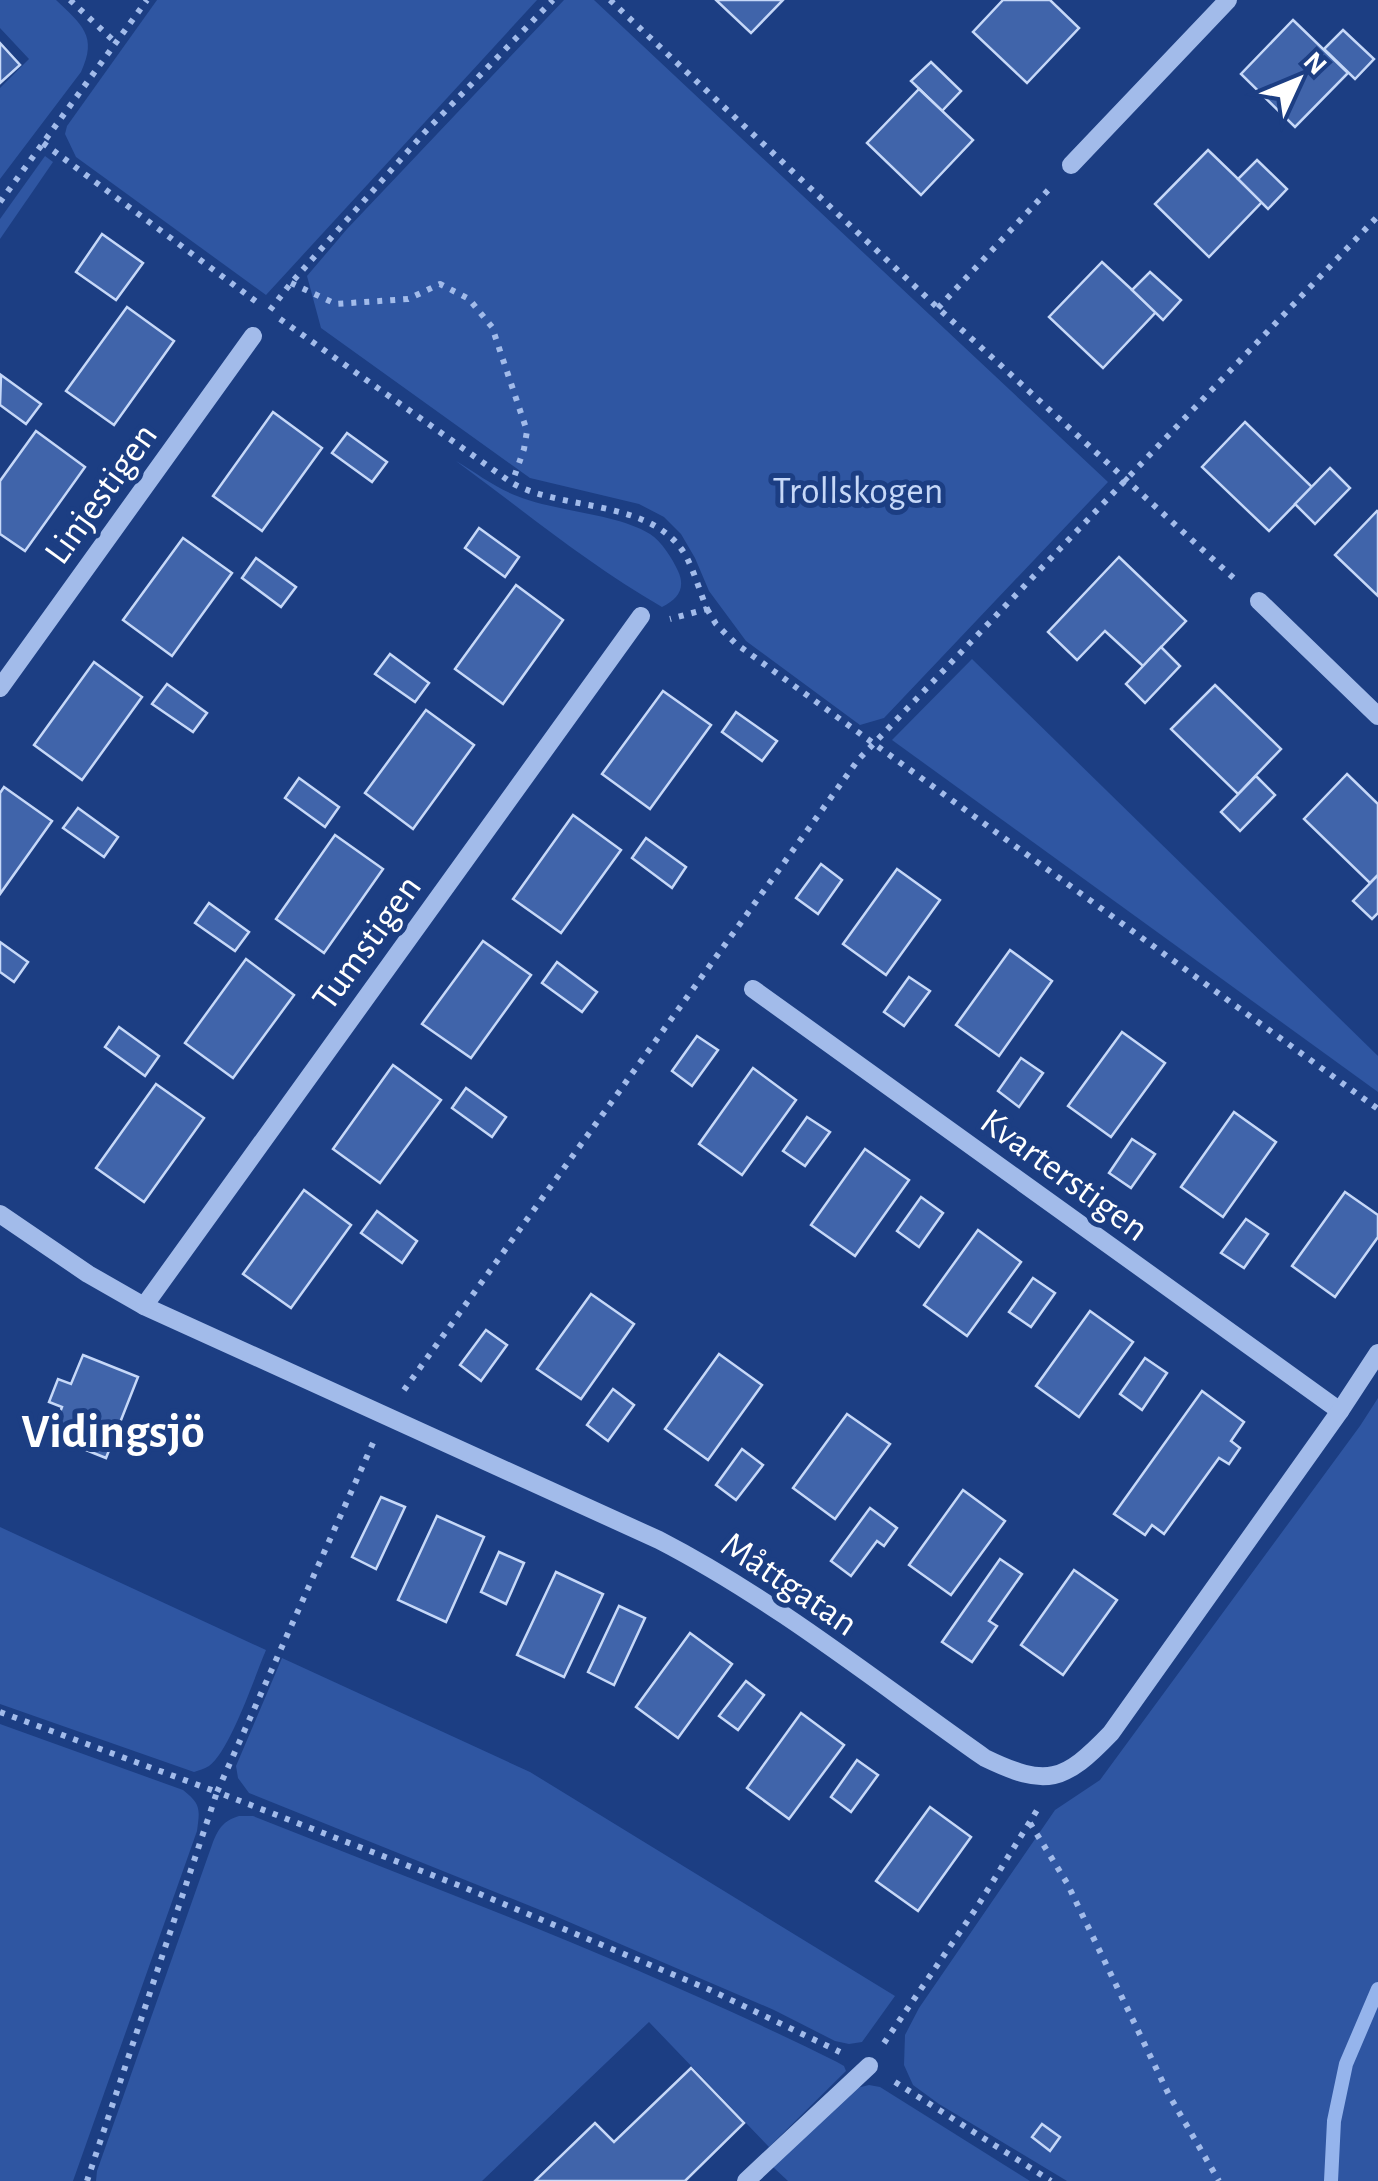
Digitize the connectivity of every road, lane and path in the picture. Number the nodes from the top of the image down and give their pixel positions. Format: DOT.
graph roads {
  1 [pos="70,0"];
  2 [pos="146,0"];
  3 [pos="553,0"];
  4 [pos="610,0"];
  5 [pos="1228,0"];
  6 [pos="114,42"];
  7 [pos="42,143"];
  8 [pos="1071,165"];
  9 [pos="0,202"];
  10 [pos="1378,216"];
  11 [pos="291,282"];
  12 [pos="938,308"];
  13 [pos="269,311"];
  14 [pos="253,336"];
  15 [pos="1125,482"];
  16 [pos="512,483"];
  17 [pos="1259,601"];
  18 [pos="706,609"];
  19 [pos="642,616"];
  20 [pos="0,688"];
  21 [pos="1378,716"];
  22 [pos="873,744"];
  23 [pos="752,989"];
  24 [pos="1378,1109"];
  25 [pos="0,1214"];
  26 [pos="144,1306"];
  27 [pos="1378,1353"];
  28 [pos="1340,1411"];
  29 [pos="385,1416"];
  30 [pos="0,1712"];
  31 [pos="1057,1775"];
  32 [pos="217,1792"];
  33 [pos="1030,1823"];
  34 [pos="869,2066"];
  35 [pos="88,2181"];
  36 [pos="746,2181"];
  37 [pos="1050,2181"];
  38 [pos="1219,2181"];
  1 -- 6 [label="path"];
  2 -- 6 [label="path"];
  3 -- 11 [label="path"];
  4 -- 12 [label="path"];
  5 -- 8 [label="street"];
  6 -- 7 [label="path"];
  7 -- 9 [label="path"];
  7 -- 13 [label="path"];
  8 -- 12 [label="path"];
  10 -- 15 [label="path"];
  11 -- 13 [label="path"];
  11 -- 16 [label="path"];
  12 -- 15 [label="path"];
  13 -- 16 [label="path"];
  14 -- 20 [label="street, Linjestigen"];
  15 -- 17 [label="path"];
  15 -- 22 [label="path"];
  16 -- 18 [label="path"];
  17 -- 21 [label="street"];
  18 -- 19 [label="path"];
  18 -- 22 [label="path"];
  19 -- 26 [label="street, Tumstigen"];
  22 -- 24 [label="path"];
  22 -- 29 [label="path"];
  23 -- 28 [label="street, Kvarterstigen"];
  25 -- 26 [label="street, Måttgatan"];
  26 -- 29 [label="street, Måttgatan"];
  27 -- 28 [label="street"];
  28 -- 31 [label="street"];
  29 -- 31 [label="street, Måttgatan"];
  29 -- 32 [label="path"];
  30 -- 32 [label="path"];
  31 -- 33 [label="path"];
  32 -- 34 [label="path"];
  32 -- 35 [label="path"];
  33 -- 34 [label="path"];
  33 -- 38 [label="path"];
  34 -- 36 [label="street"];
  34 -- 37 [label="path"];
}
